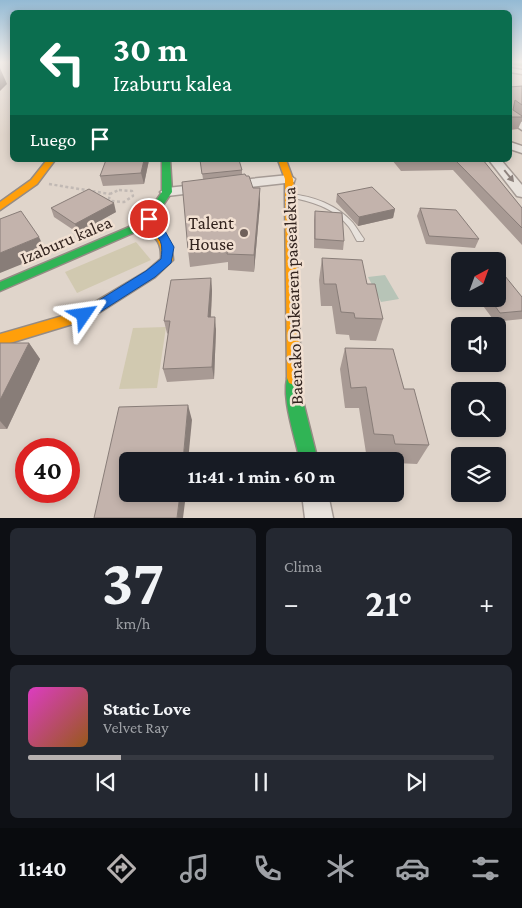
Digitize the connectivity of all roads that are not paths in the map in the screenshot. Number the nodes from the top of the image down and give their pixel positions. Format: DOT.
graph roads {
  1 [pos="512,119"];
  2 [pos="522,127"];
  3 [pos="49,162"];
  4 [pos="166,162"];
  5 [pos="283,162"];
  6 [pos="498,162"];
  7 [pos="288,179"];
  8 [pos="167,192"];
  9 [pos="522,193"];
  10 [pos="290,196"];
  11 [pos="0,206"];
  12 [pos="145,224"];
  13 [pos="360,239"];
  14 [pos="0,287"];
  15 [pos="0,340"];
  16 [pos="307,452"];
  17 [pos="316,502"];
  18 [pos="319,518"];
  1 -- 2 [label="street"];
  3 -- 11 [label="street"];
  4 -- 8 [label="street"];
  5 -- 7 [label="street, Baenako Dukearen pasealekua"];
  6 -- 9 [label="street, one-way"];
  7 -- 8 [label="street"];
  7 -- 10 [label="street, Baenako Dukearen pasealekua"];
  8 -- 12 [label="street, Izaburu kalea"];
  10 -- 13 [label="lane"];
  10 -- 16 [label="street, Baenako Dukearen pasealekua"];
  12 -- 14 [label="street, Izaburu kalea"];
  12 -- 15 [label="street"];
  17 -- 18 [label="street"];
}
